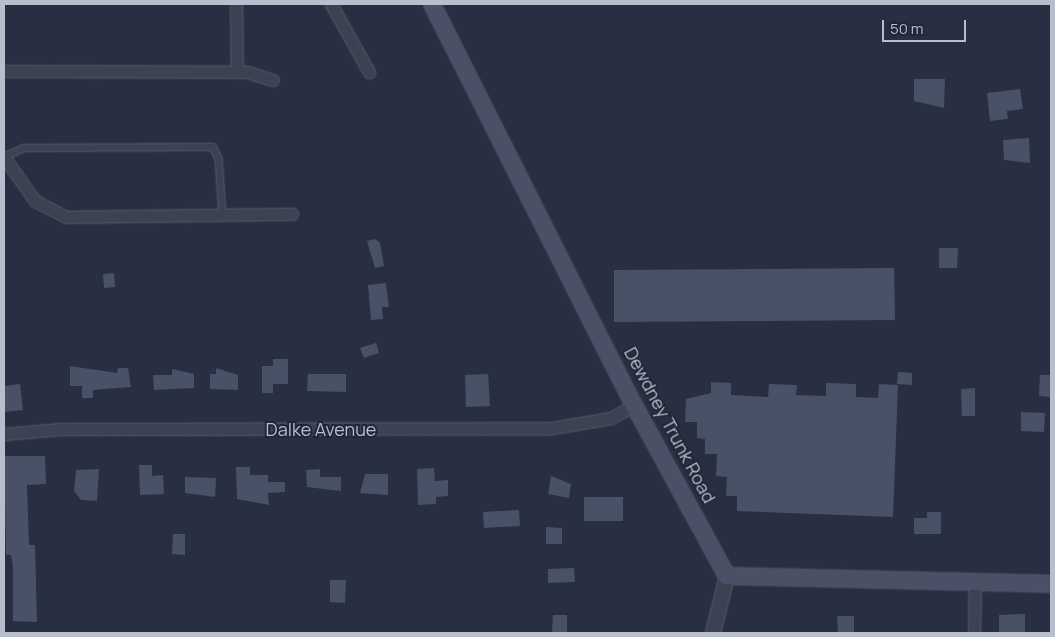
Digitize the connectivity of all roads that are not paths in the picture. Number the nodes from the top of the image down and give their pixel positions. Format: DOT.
graph roads {
  1 [pos="236,4"];
  2 [pos="331,4"];
  3 [pos="432,4"];
  4 [pos="4,71"];
  5 [pos="237,72"];
  6 [pos="370,72"];
  7 [pos="273,80"];
  8 [pos="4,157"];
  9 [pos="292,214"];
  10 [pos="223,215"];
  11 [pos="634,405"];
  12 [pos="4,434"];
  13 [pos="727,576"];
  14 [pos="975,581"];
  15 [pos="1051,584"];
  16 [pos="713,633"];
  17 [pos="974,633"];
  1 -- 5 [label="street"];
  2 -- 6 [label="street"];
  3 -- 11 [label="main road, Dewdney Trunk Road"];
  4 -- 5 [label="street"];
  5 -- 7 [label="street"];
  8 -- 10 [label="street"];
  8 -- 10 [label="lane"];
  9 -- 10 [label="street"];
  11 -- 12 [label="street, Dalke Avenue"];
  11 -- 13 [label="main road, Dewdney Trunk Road"];
  13 -- 14 [label="main road"];
  13 -- 16 [label="street"];
  14 -- 15 [label="main road"];
  14 -- 17 [label="street"];
}
